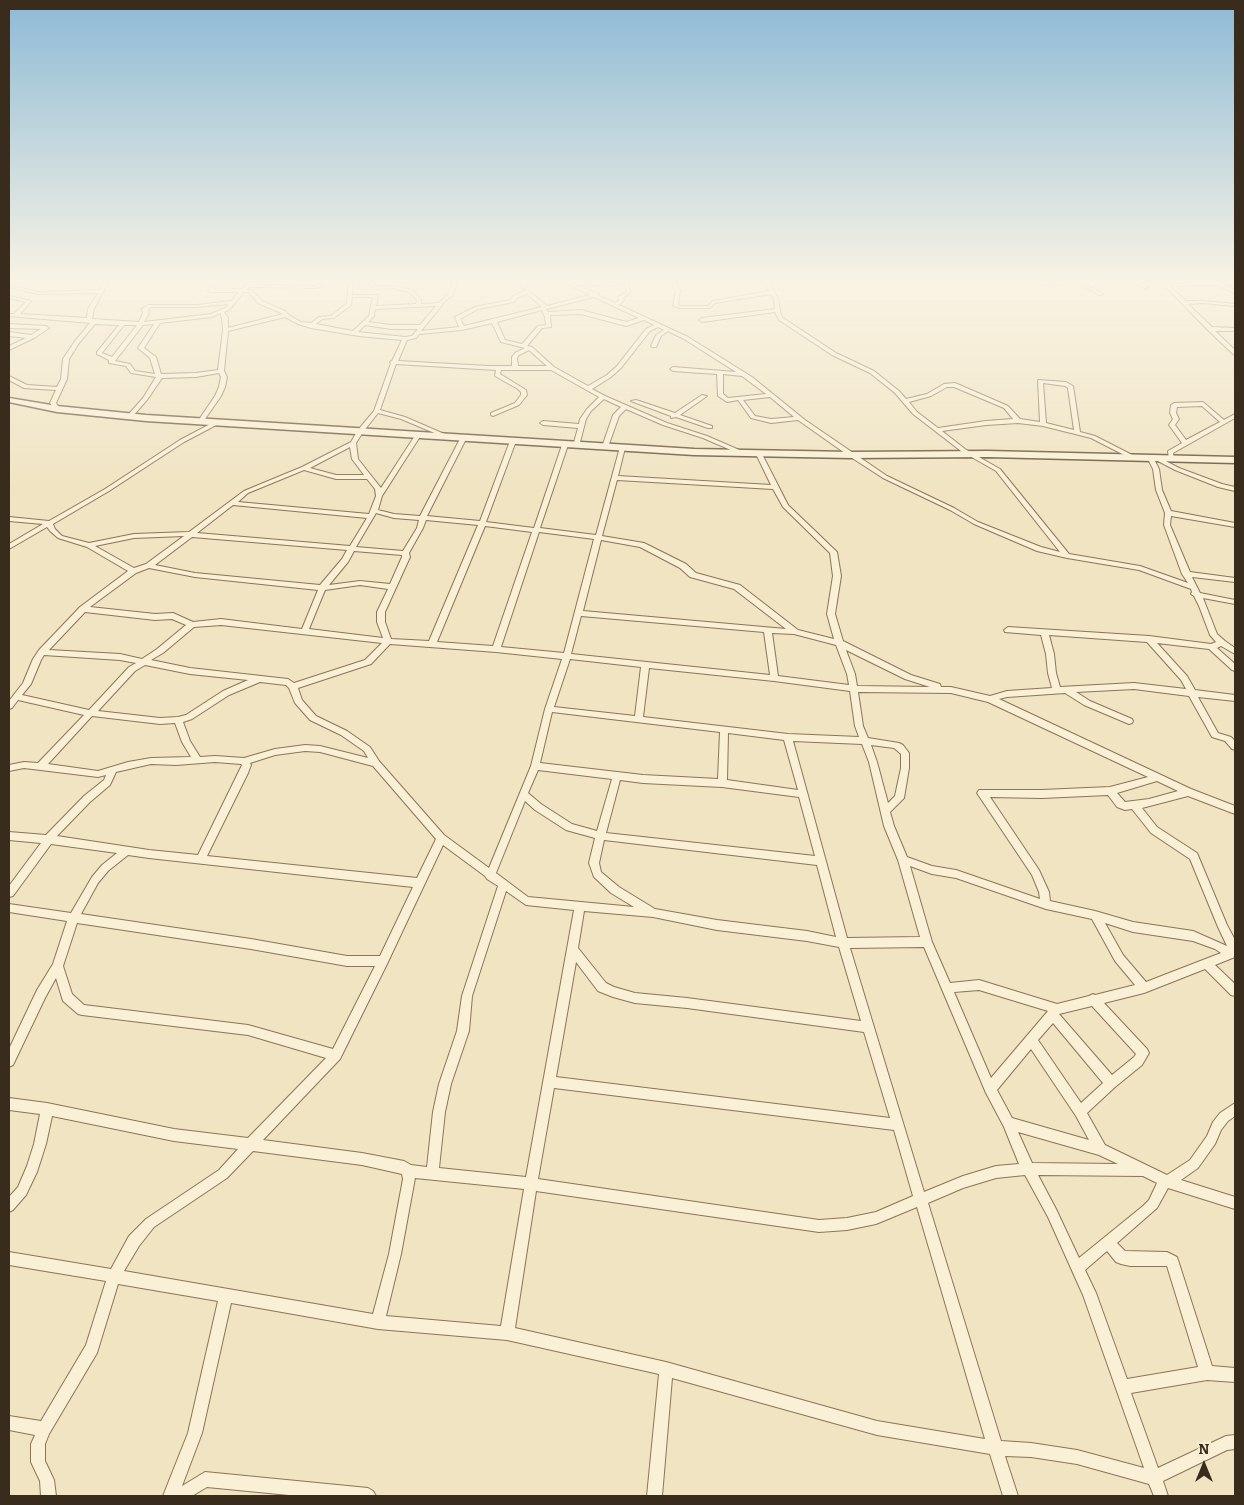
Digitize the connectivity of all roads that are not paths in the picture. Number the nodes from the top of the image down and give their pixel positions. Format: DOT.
graph roads {
  1 [pos="71,351"];
  2 [pos="100,351"];
  3 [pos="120,351"];
  4 [pos="145,351"];
  5 [pos="223,351"];
  6 [pos="399,351"];
  7 [pos="521,351"];
  8 [pos="532,351"];
  9 [pos="631,351"];
  10 [pos="707,351"];
  11 [pos="830,351"];
  12 [pos="113,360"];
  13 [pos="394,362"];
  14 [pos="499,368"];
  15 [pos="515,368"];
  16 [pos="552,368"];
  17 [pos="673,369"];
  18 [pos="220,371"];
  19 [pos="720,374"];
  20 [pos="742,374"];
  21 [pos="159,376"];
  22 [pos="9,378"];
  23 [pos="60,389"];
  24 [pos="588,389"];
  25 [pos="770,395"];
  26 [pos="704,396"];
  27 [pos="603,397"];
  28 [pos="739,398"];
  29 [pos="9,400"];
  30 [pos="634,401"];
  31 [pos="905,401"];
  32 [pos="626,407"];
  33 [pos="57,409"];
  34 [pos="377,411"];
  35 [pos="493,414"];
  36 [pos="130,416"];
  37 [pos="675,416"];
  38 [pos="1235,416"];
  39 [pos="799,418"];
  40 [pos="201,421"];
  41 [pos="1017,421"];
  42 [pos="218,422"];
  43 [pos="543,423"];
  44 [pos="1224,423"];
  45 [pos="665,424"];
  46 [pos="1042,424"];
  47 [pos="580,426"];
  48 [pos="710,427"];
  49 [pos="938,430"];
  50 [pos="360,431"];
  51 [pos="1076,432"];
  52 [pos="418,435"];
  53 [pos="446,436"];
  54 [pos="464,437"];
  55 [pos="514,441"];
  56 [pos="353,443"];
  57 [pos="1186,444"];
  58 [pos="565,445"];
  59 [pos="576,446"];
  60 [pos="605,447"];
  61 [pos="622,448"];
  62 [pos="742,453"];
  63 [pos="759,454"];
  64 [pos="969,454"];
  65 [pos="851,455"];
  66 [pos="1134,458"];
  67 [pos="1155,459"];
  68 [pos="1171,459"];
  69 [pos="1235,460"];
  70 [pos="304,468"];
  71 [pos="369,477"];
  72 [pos="614,478"];
  73 [pos="776,487"];
  74 [pos="1235,489"];
  75 [pos="379,496"];
  76 [pos="231,503"];
  77 [pos="372,513"];
  78 [pos="1168,514"];
  79 [pos="423,517"];
  80 [pos="9,519"];
  81 [pos="49,523"];
  82 [pos="482,524"];
  83 [pos="1235,525"];
  84 [pos="537,530"];
  85 [pos="191,534"];
  86 [pos="598,537"];
  87 [pos="89,545"];
  88 [pos="9,547"];
  89 [pos="351,549"];
  90 [pos="405,553"];
  91 [pos="1067,556"];
  92 [pos="149,566"];
  93 [pos="133,571"];
  94 [pos="1186,574"];
  95 [pos="1235,580"];
  96 [pos="391,587"];
  97 [pos="322,588"];
  98 [pos="1194,590"];
  99 [pos="1235,602"];
  100 [pos="83,610"];
  101 [pos="579,614"];
  102 [pos="192,625"];
  103 [pos="768,630"];
  104 [pos="1008,630"];
  105 [pos="305,631"];
  106 [pos="795,632"];
  107 [pos="1044,633"];
  108 [pos="1149,639"];
  109 [pos="388,641"];
  110 [pos="839,643"];
  111 [pos="1222,643"];
  112 [pos="432,644"];
  113 [pos="1211,647"];
  114 [pos="496,649"];
  115 [pos="1235,651"];
  116 [pos="42,652"];
  117 [pos="568,656"];
  118 [pos="141,662"];
  119 [pos="645,664"];
  120 [pos="1235,668"];
  121 [pos="774,678"];
  122 [pos="260,679"];
  123 [pos="293,687"];
  124 [pos="1061,689"];
  125 [pos="854,690"];
  126 [pos="951,690"];
  127 [pos="1193,693"];
  128 [pos="16,698"];
  129 [pos="1235,698"];
  130 [pos="990,700"];
  131 [pos="9,706"];
  132 [pos="550,709"];
  133 [pos="89,713"];
  134 [pos="639,719"];
  135 [pos="178,720"];
  136 [pos="1128,721"];
  137 [pos="724,729"];
  138 [pos="788,737"];
  139 [pos="865,741"];
  140 [pos="1235,747"];
  141 [pos="197,760"];
  142 [pos="244,761"];
  143 [pos="376,764"];
  144 [pos="534,766"];
  145 [pos="40,767"];
  146 [pos="9,768"];
  147 [pos="112,771"];
  148 [pos="617,776"];
  149 [pos="1157,778"];
  150 [pos="722,784"];
  151 [pos="1110,791"];
  152 [pos="1188,792"];
  153 [pos="523,794"];
  154 [pos="803,794"];
  155 [pos="1135,806"];
  156 [pos="1235,810"];
  157 [pos="885,811"];
  158 [pos="9,836"];
  159 [pos="600,836"];
  160 [pos="441,838"];
  161 [pos="48,840"];
  162 [pos="127,850"];
  163 [pos="201,859"];
  164 [pos="903,860"];
  165 [pos="820,861"];
  166 [pos="490,876"];
  167 [pos="420,883"];
  168 [pos="503,884"];
  169 [pos="9,893"];
  170 [pos="1046,905"];
  171 [pos="580,906"];
  172 [pos="9,908"];
  173 [pos="653,913"];
  174 [pos="1095,915"];
  175 [pos="73,918"];
  176 [pos="927,942"];
  177 [pos="844,943"];
  178 [pos="572,949"];
  179 [pos="1234,952"];
  180 [pos="383,961"];
  181 [pos="1208,964"];
  182 [pos="58,966"];
  183 [pos="946,988"];
  184 [pos="1144,988"];
  185 [pos="1235,991"];
  186 [pos="1093,999"];
  187 [pos="1055,1012"];
  188 [pos="869,1027"];
  189 [pos="1031,1038"];
  190 [pos="336,1055"];
  191 [pos="9,1061"];
  192 [pos="549,1082"];
  193 [pos="1111,1083"];
  194 [pos="990,1089"];
  195 [pos="9,1104"];
  196 [pos="47,1109"];
  197 [pos="1235,1109"];
  198 [pos="1080,1112"];
  199 [pos="1008,1123"];
  200 [pos="898,1125"];
  201 [pos="250,1146"];
  202 [pos="1101,1149"];
  203 [pos="1028,1169"];
  204 [pos="1145,1170"];
  205 [pos="408,1171"];
  206 [pos="432,1173"];
  207 [pos="1168,1182"];
  208 [pos="531,1184"];
  209 [pos="921,1200"];
  210 [pos="1235,1203"];
  211 [pos="9,1206"];
  212 [pos="1108,1242"];
  213 [pos="9,1258"];
  214 [pos="1077,1268"];
  215 [pos="114,1276"];
  216 [pos="226,1295"];
  217 [pos="378,1322"];
  218 [pos="507,1334"];
  219 [pos="666,1369"];
  220 [pos="1207,1373"];
  221 [pos="1235,1375"];
  222 [pos="1122,1387"];
  223 [pos="9,1423"];
  224 [pos="44,1429"];
  225 [pos="1235,1442"];
  226 [pos="996,1448"];
  227 [pos="1154,1478"];
  228 [pos="323,1494"];
  229 [pos="48,1496"];
  230 [pos="170,1496"];
  231 [pos="179,1496"];
  232 [pos="368,1496"];
  233 [pos="654,1496"];
  234 [pos="1010,1496"];
  235 [pos="1161,1496"];
  1 -- 23 [label="street"];
  2 -- 12 [label="street"];
  3 -- 12 [label="street"];
  4 -- 21 [label="street"];
  5 -- 18 [label="street"];
  6 -- 13 [label="street"];
  7 -- 15 [label="street"];
  8 -- 16 [label="street"];
  9 -- 24 [label="street"];
  10 -- 20 [label="street"];
  11 -- 31 [label="street"];
  12 -- 21 [label="street"];
  13 -- 14 [label="street"];
  13 -- 34 [label="street"];
  14 -- 15 [label="street"];
  14 -- 35 [label="street"];
  15 -- 16 [label="street"];
  16 -- 24 [label="street"];
  17 -- 19 [label="street"];
  18 -- 21 [label="street"];
  18 -- 40 [label="street"];
  19 -- 20 [label="street"];
  19 -- 28 [label="street"];
  20 -- 25 [label="street"];
  21 -- 36 [label="street"];
  22 -- 23 [label="street"];
  23 -- 33 [label="street"];
  24 -- 27 [label="street"];
  25 -- 28 [label="street"];
  25 -- 39 [label="street"];
  26 -- 37 [label="street"];
  27 -- 32 [label="street"];
  27 -- 47 [label="street"];
  28 -- 39 [label="street"];
  29 -- 33 [label="street"];
  30 -- 37 [label="street"];
  31 -- 41 [label="street"];
  31 -- 49 [label="street"];
  32 -- 45 [label="street"];
  32 -- 60 [label="street"];
  33 -- 36 [label="street"];
  34 -- 50 [label="street"];
  34 -- 53 [label="street"];
  36 -- 40 [label="street"];
  37 -- 45 [label="street"];
  37 -- 48 [label="street"];
  38 -- 44 [label="street"];
  39 -- 65 [label="street"];
  40 -- 42 [label="street"];
  41 -- 46 [label="street"];
  41 -- 49 [label="street"];
  42 -- 50 [label="street"];
  42 -- 81 [label="street"];
  43 -- 47 [label="street"];
  44 -- 57 [label="street"];
  44 -- 57 [label="street"];
  45 -- 62 [label="street"];
  46 -- 51 [label="street"];
  46 -- 51 [label="street"];
  47 -- 59 [label="street"];
  49 -- 64 [label="street"];
  50 -- 52 [label="street"];
  50 -- 56 [label="street"];
  51 -- 66 [label="street"];
  52 -- 53 [label="street"];
  52 -- 75 [label="street"];
  53 -- 54 [label="street"];
  54 -- 55 [label="street"];
  54 -- 79 [label="street"];
  55 -- 58 [label="street"];
  55 -- 82 [label="street"];
  56 -- 70 [label="street"];
  56 -- 71 [label="street"];
  57 -- 68 [label="street"];
  58 -- 59 [label="street"];
  58 -- 84 [label="street"];
  59 -- 60 [label="street"];
  60 -- 61 [label="street"];
  61 -- 62 [label="street"];
  61 -- 72 [label="street"];
  62 -- 63 [label="street"];
  63 -- 65 [label="street"];
  63 -- 73 [label="street"];
  64 -- 65 [label="street"];
  64 -- 66 [label="street"];
  64 -- 91 [label="street"];
  65 -- 91 [label="street"];
  66 -- 67 [label="street"];
  67 -- 68 [label="street"];
  67 -- 74 [label="street"];
  67 -- 78 [label="street"];
  68 -- 69 [label="street"];
  70 -- 71 [label="street"];
  70 -- 76 [label="street"];
  71 -- 75 [label="street"];
  72 -- 73 [label="street"];
  72 -- 86 [label="street"];
  73 -- 110 [label="street"];
  75 -- 77 [label="street"];
  76 -- 77 [label="street"];
  76 -- 85 [label="street"];
  77 -- 79 [label="street"];
  77 -- 89 [label="street"];
  78 -- 83 [label="street"];
  78 -- 94 [label="street"];
  79 -- 82 [label="street"];
  79 -- 90 [label="street"];
  80 -- 81 [label="street"];
  81 -- 87 [label="street"];
  81 -- 88 [label="street"];
  82 -- 84 [label="street"];
  82 -- 112 [label="street"];
  84 -- 86 [label="street"];
  84 -- 114 [label="street"];
  85 -- 87 [label="street"];
  85 -- 89 [label="street"];
  85 -- 92 [label="street"];
  86 -- 101 [label="street"];
  86 -- 106 [label="street"];
  87 -- 93 [label="street"];
  89 -- 90 [label="street"];
  89 -- 97 [label="street"];
  90 -- 96 [label="street"];
  91 -- 98 [label="street"];
  92 -- 93 [label="street"];
  92 -- 97 [label="street"];
  93 -- 100 [label="street"];
  94 -- 95 [label="street"];
  94 -- 98 [label="street"];
  96 -- 97 [label="street"];
  96 -- 109 [label="street"];
  97 -- 105 [label="street"];
  98 -- 99 [label="street"];
  98 -- 111 [label="street"];
  100 -- 102 [label="street"];
  100 -- 116 [label="street"];
  101 -- 103 [label="street"];
  101 -- 117 [label="street"];
  102 -- 105 [label="street"];
  102 -- 118 [label="street"];
  103 -- 106 [label="street"];
  103 -- 121 [label="street"];
  104 -- 107 [label="street"];
  105 -- 109 [label="street"];
  106 -- 110 [label="street"];
  107 -- 108 [label="street"];
  107 -- 124 [label="street"];
  108 -- 113 [label="street"];
  108 -- 127 [label="street"];
  109 -- 112 [label="street"];
  109 -- 123 [label="street"];
  110 -- 125 [label="street"];
  110 -- 126 [label="street"];
  111 -- 113 [label="street"];
  111 -- 115 [label="street"];
  112 -- 114 [label="street"];
  113 -- 120 [label="street"];
  114 -- 117 [label="street"];
  116 -- 118 [label="street"];
  116 -- 128 [label="street"];
  117 -- 119 [label="street"];
  117 -- 132 [label="street"];
  118 -- 122 [label="street"];
  118 -- 133 [label="street"];
  119 -- 121 [label="street"];
  119 -- 134 [label="street"];
  121 -- 125 [label="street"];
  122 -- 123 [label="street"];
  122 -- 135 [label="street"];
  123 -- 143 [label="street"];
  124 -- 127 [label="street"];
  124 -- 130 [label="street"];
  124 -- 136 [label="street"];
  125 -- 126 [label="street"];
  125 -- 139 [label="street"];
  126 -- 130 [label="street"];
  127 -- 129 [label="street"];
  127 -- 140 [label="street"];
  128 -- 131 [label="street"];
  128 -- 133 [label="street"];
  130 -- 149 [label="street"];
  132 -- 134 [label="street"];
  132 -- 144 [label="street"];
  133 -- 135 [label="street"];
  133 -- 145 [label="street"];
  134 -- 137 [label="street"];
  135 -- 141 [label="street"];
  137 -- 138 [label="street"];
  137 -- 150 [label="street"];
  138 -- 139 [label="street"];
  138 -- 154 [label="street"];
  139 -- 157 [label="street"];
  139 -- 157 [label="street"];
  141 -- 142 [label="street"];
  141 -- 147 [label="street"];
  142 -- 143 [label="street"];
  142 -- 163 [label="street"];
  143 -- 160 [label="street"];
  144 -- 148 [label="street"];
  144 -- 153 [label="street"];
  145 -- 146 [label="street"];
  145 -- 147 [label="street"];
  147 -- 161 [label="street"];
  148 -- 150 [label="street"];
  148 -- 159 [label="street"];
  149 -- 151 [label="street"];
  149 -- 152 [label="street"];
  150 -- 154 [label="street"];
  151 -- 155 [label="street"];
  151 -- 170 [label="street"];
  152 -- 155 [label="street"];
  152 -- 156 [label="street"];
  153 -- 159 [label="street"];
  153 -- 166 [label="street"];
  154 -- 165 [label="street"];
  155 -- 179 [label="street"];
  157 -- 164 [label="street"];
  158 -- 161 [label="street"];
  159 -- 165 [label="street"];
  159 -- 173 [label="street"];
  160 -- 166 [label="street"];
  160 -- 167 [label="street"];
  161 -- 162 [label="street"];
  161 -- 169 [label="street"];
  162 -- 163 [label="street"];
  162 -- 175 [label="street"];
  163 -- 167 [label="street"];
  164 -- 170 [label="street"];
  164 -- 176 [label="street"];
  165 -- 177 [label="street"];
  166 -- 168 [label="street"];
  167 -- 180 [label="street"];
  168 -- 171 [label="street"];
  168 -- 206 [label="street"];
  170 -- 174 [label="street"];
  171 -- 173 [label="street"];
  171 -- 178 [label="street"];
  172 -- 175 [label="street"];
  173 -- 177 [label="street"];
  174 -- 179 [label="street"];
  174 -- 184 [label="street"];
  175 -- 180 [label="street"];
  175 -- 182 [label="street"];
  176 -- 177 [label="street"];
  176 -- 183 [label="street"];
  177 -- 188 [label="street"];
  178 -- 188 [label="street"];
  178 -- 192 [label="street"];
  179 -- 181 [label="street"];
  180 -- 190 [label="street"];
  181 -- 184 [label="street"];
  181 -- 185 [label="street"];
  182 -- 190 [label="street"];
  182 -- 191 [label="street"];
  183 -- 187 [label="street"];
  183 -- 194 [label="street"];
  184 -- 186 [label="street"];
  186 -- 187 [label="street"];
  186 -- 193 [label="street"];
  187 -- 189 [label="street"];
  187 -- 193 [label="street"];
  188 -- 200 [label="street"];
  189 -- 194 [label="street"];
  189 -- 198 [label="street"];
  190 -- 201 [label="street"];
  192 -- 200 [label="street"];
  192 -- 208 [label="street"];
  193 -- 198 [label="street"];
  194 -- 199 [label="street"];
  195 -- 196 [label="street"];
  196 -- 201 [label="street"];
  196 -- 211 [label="street"];
  197 -- 207 [label="street"];
  198 -- 202 [label="street"];
  199 -- 202 [label="street"];
  199 -- 203 [label="street"];
  200 -- 209 [label="street"];
  201 -- 205 [label="street"];
  201 -- 215 [label="street"];
  202 -- 204 [label="street"];
  203 -- 204 [label="street"];
  203 -- 209 [label="street"];
  203 -- 214 [label="street"];
  204 -- 207 [label="street"];
  205 -- 206 [label="street"];
  205 -- 217 [label="street"];
  206 -- 208 [label="street"];
  207 -- 210 [label="street"];
  207 -- 212 [label="street"];
  208 -- 209 [label="street"];
  208 -- 218 [label="street"];
  209 -- 226 [label="street"];
  212 -- 214 [label="street"];
  212 -- 220 [label="street"];
  213 -- 215 [label="street"];
  214 -- 222 [label="street"];
  215 -- 216 [label="street"];
  215 -- 224 [label="street"];
  216 -- 217 [label="street"];
  216 -- 230 [label="street"];
  217 -- 218 [label="street"];
  218 -- 219 [label="street"];
  219 -- 226 [label="street"];
  219 -- 233 [label="street"];
  220 -- 221 [label="street"];
  220 -- 222 [label="street"];
  222 -- 227 [label="street"];
  223 -- 224 [label="street"];
  224 -- 229 [label="street"];
  225 -- 227 [label="street"];
  226 -- 227 [label="street"];
  226 -- 234 [label="street"];
  227 -- 235 [label="street"];
  228 -- 231 [label="street"];
  228 -- 232 [label="street"];
}
